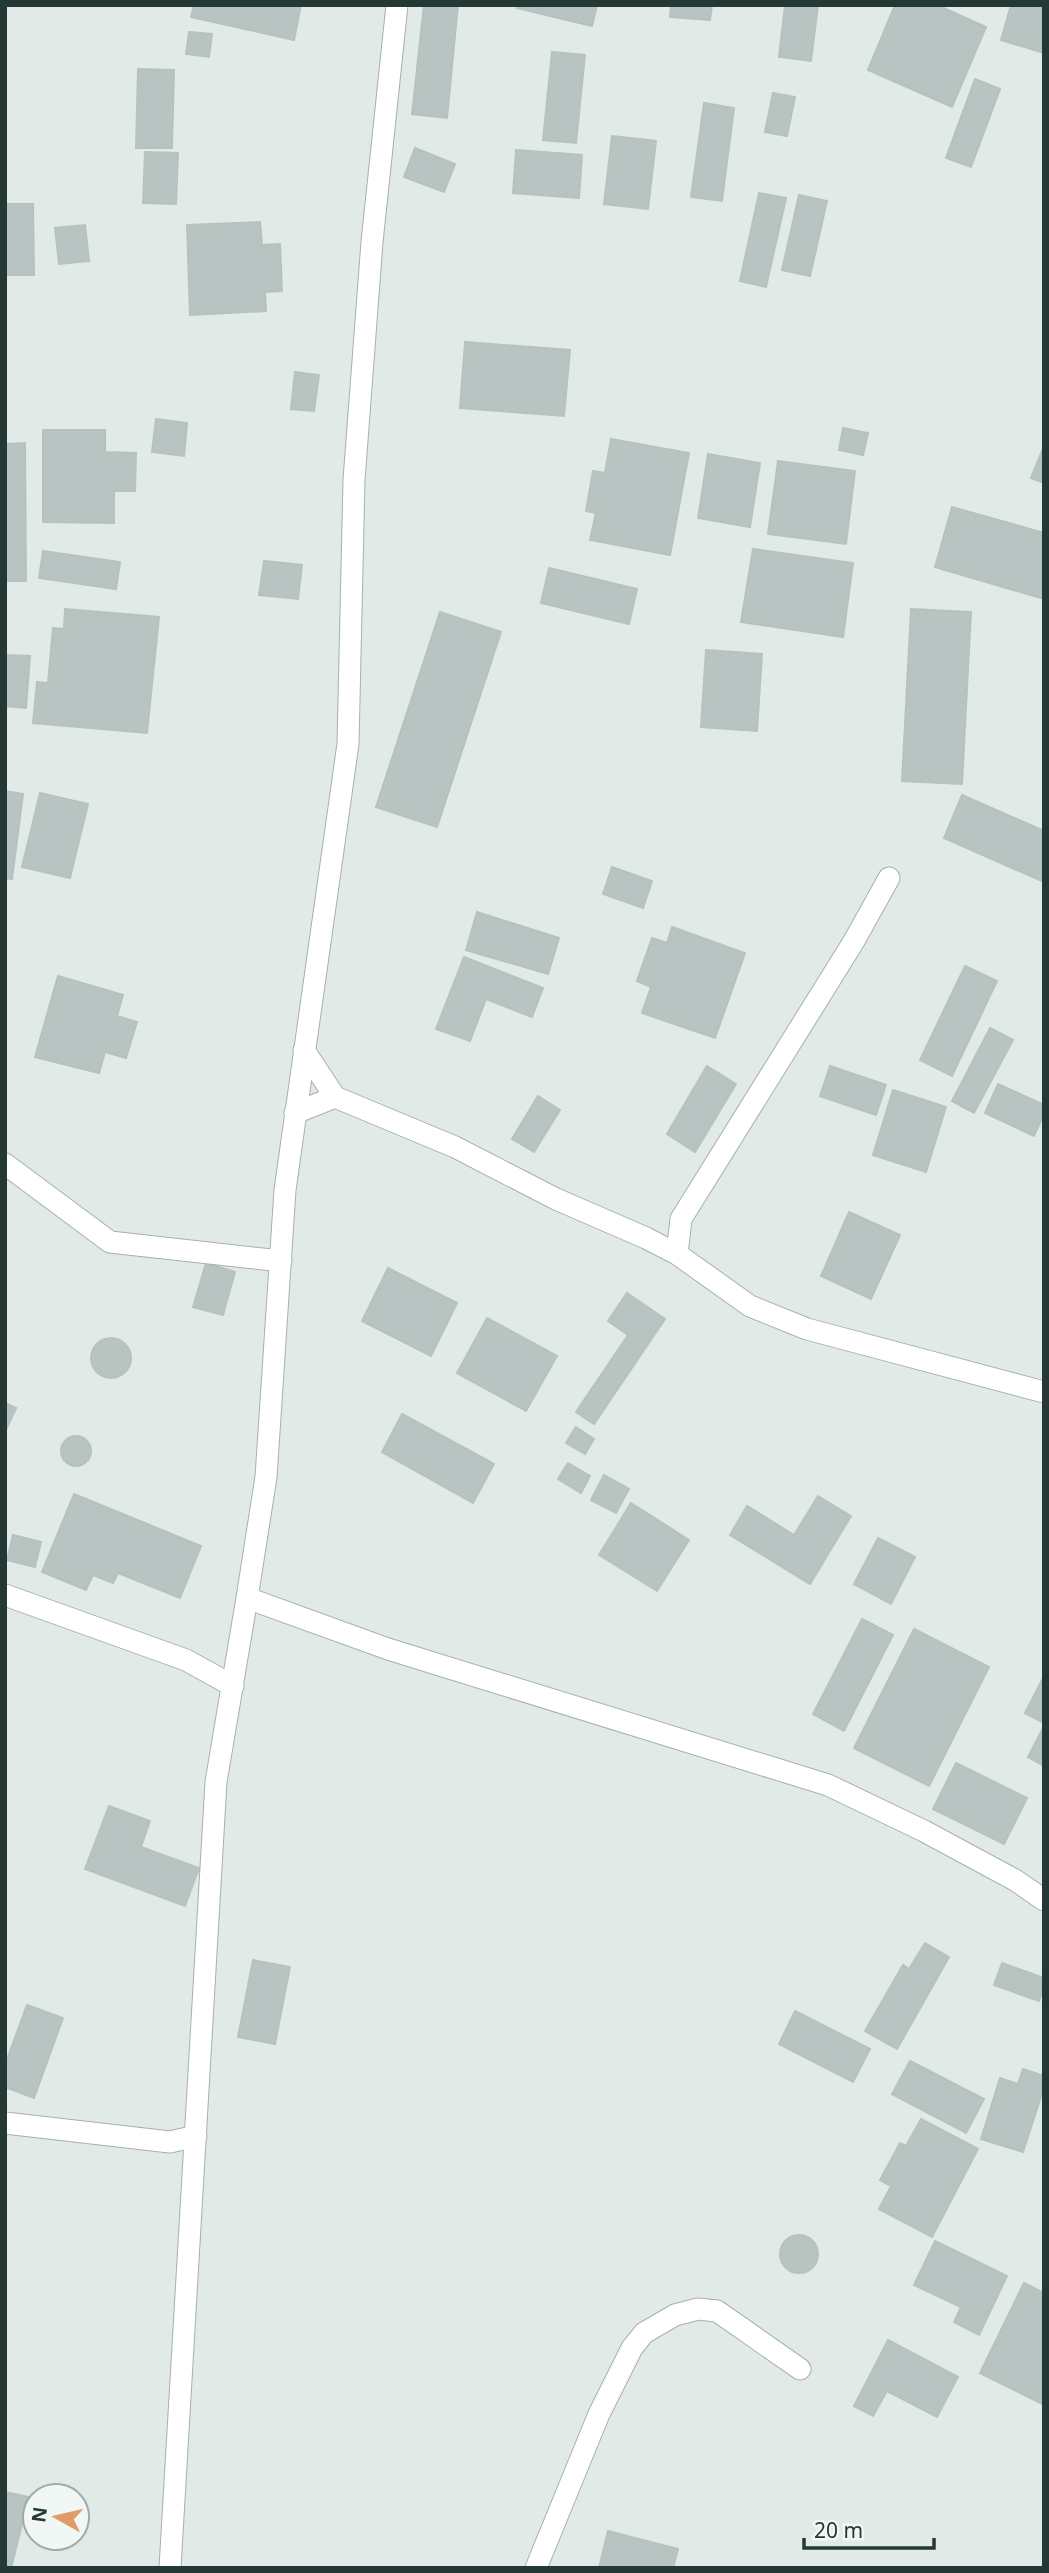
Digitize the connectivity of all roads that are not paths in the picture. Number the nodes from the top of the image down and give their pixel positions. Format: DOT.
graph roads {
  1 [pos="397,5"];
  2 [pos="889,878"];
  3 [pos="304,1050"];
  4 [pos="335,1097"];
  5 [pos="295,1112"];
  6 [pos="5,1164"];
  7 [pos="681,1219"];
  8 [pos="646,1238"];
  9 [pos="677,1254"];
  10 [pos="281,1261"];
  11 [pos="1044,1392"];
  12 [pos="5,1595"];
  13 [pos="247,1598"];
  14 [pos="233,1686"];
  15 [pos="1044,1899"];
  16 [pos="5,2123"];
  17 [pos="196,2136"];
  18 [pos="800,2369"];
  19 [pos="170,2568"];
  20 [pos="536,2568"];
  1 -- 3 [label="street"];
  2 -- 7 [label="street"];
  3 -- 4 [label="street"];
  3 -- 5 [label="street"];
  4 -- 5 [label="street"];
  4 -- 8 [label="street"];
  5 -- 10 [label="street"];
  6 -- 10 [label="street"];
  7 -- 8 [label="street"];
  7 -- 9 [label="street"];
  8 -- 9 [label="street"];
  9 -- 11 [label="street"];
  10 -- 13 [label="street"];
  12 -- 14 [label="street"];
  13 -- 14 [label="street"];
  13 -- 15 [label="street"];
  14 -- 17 [label="street"];
  16 -- 17 [label="street"];
  17 -- 19 [label="street"];
  18 -- 20 [label="street"];
}
